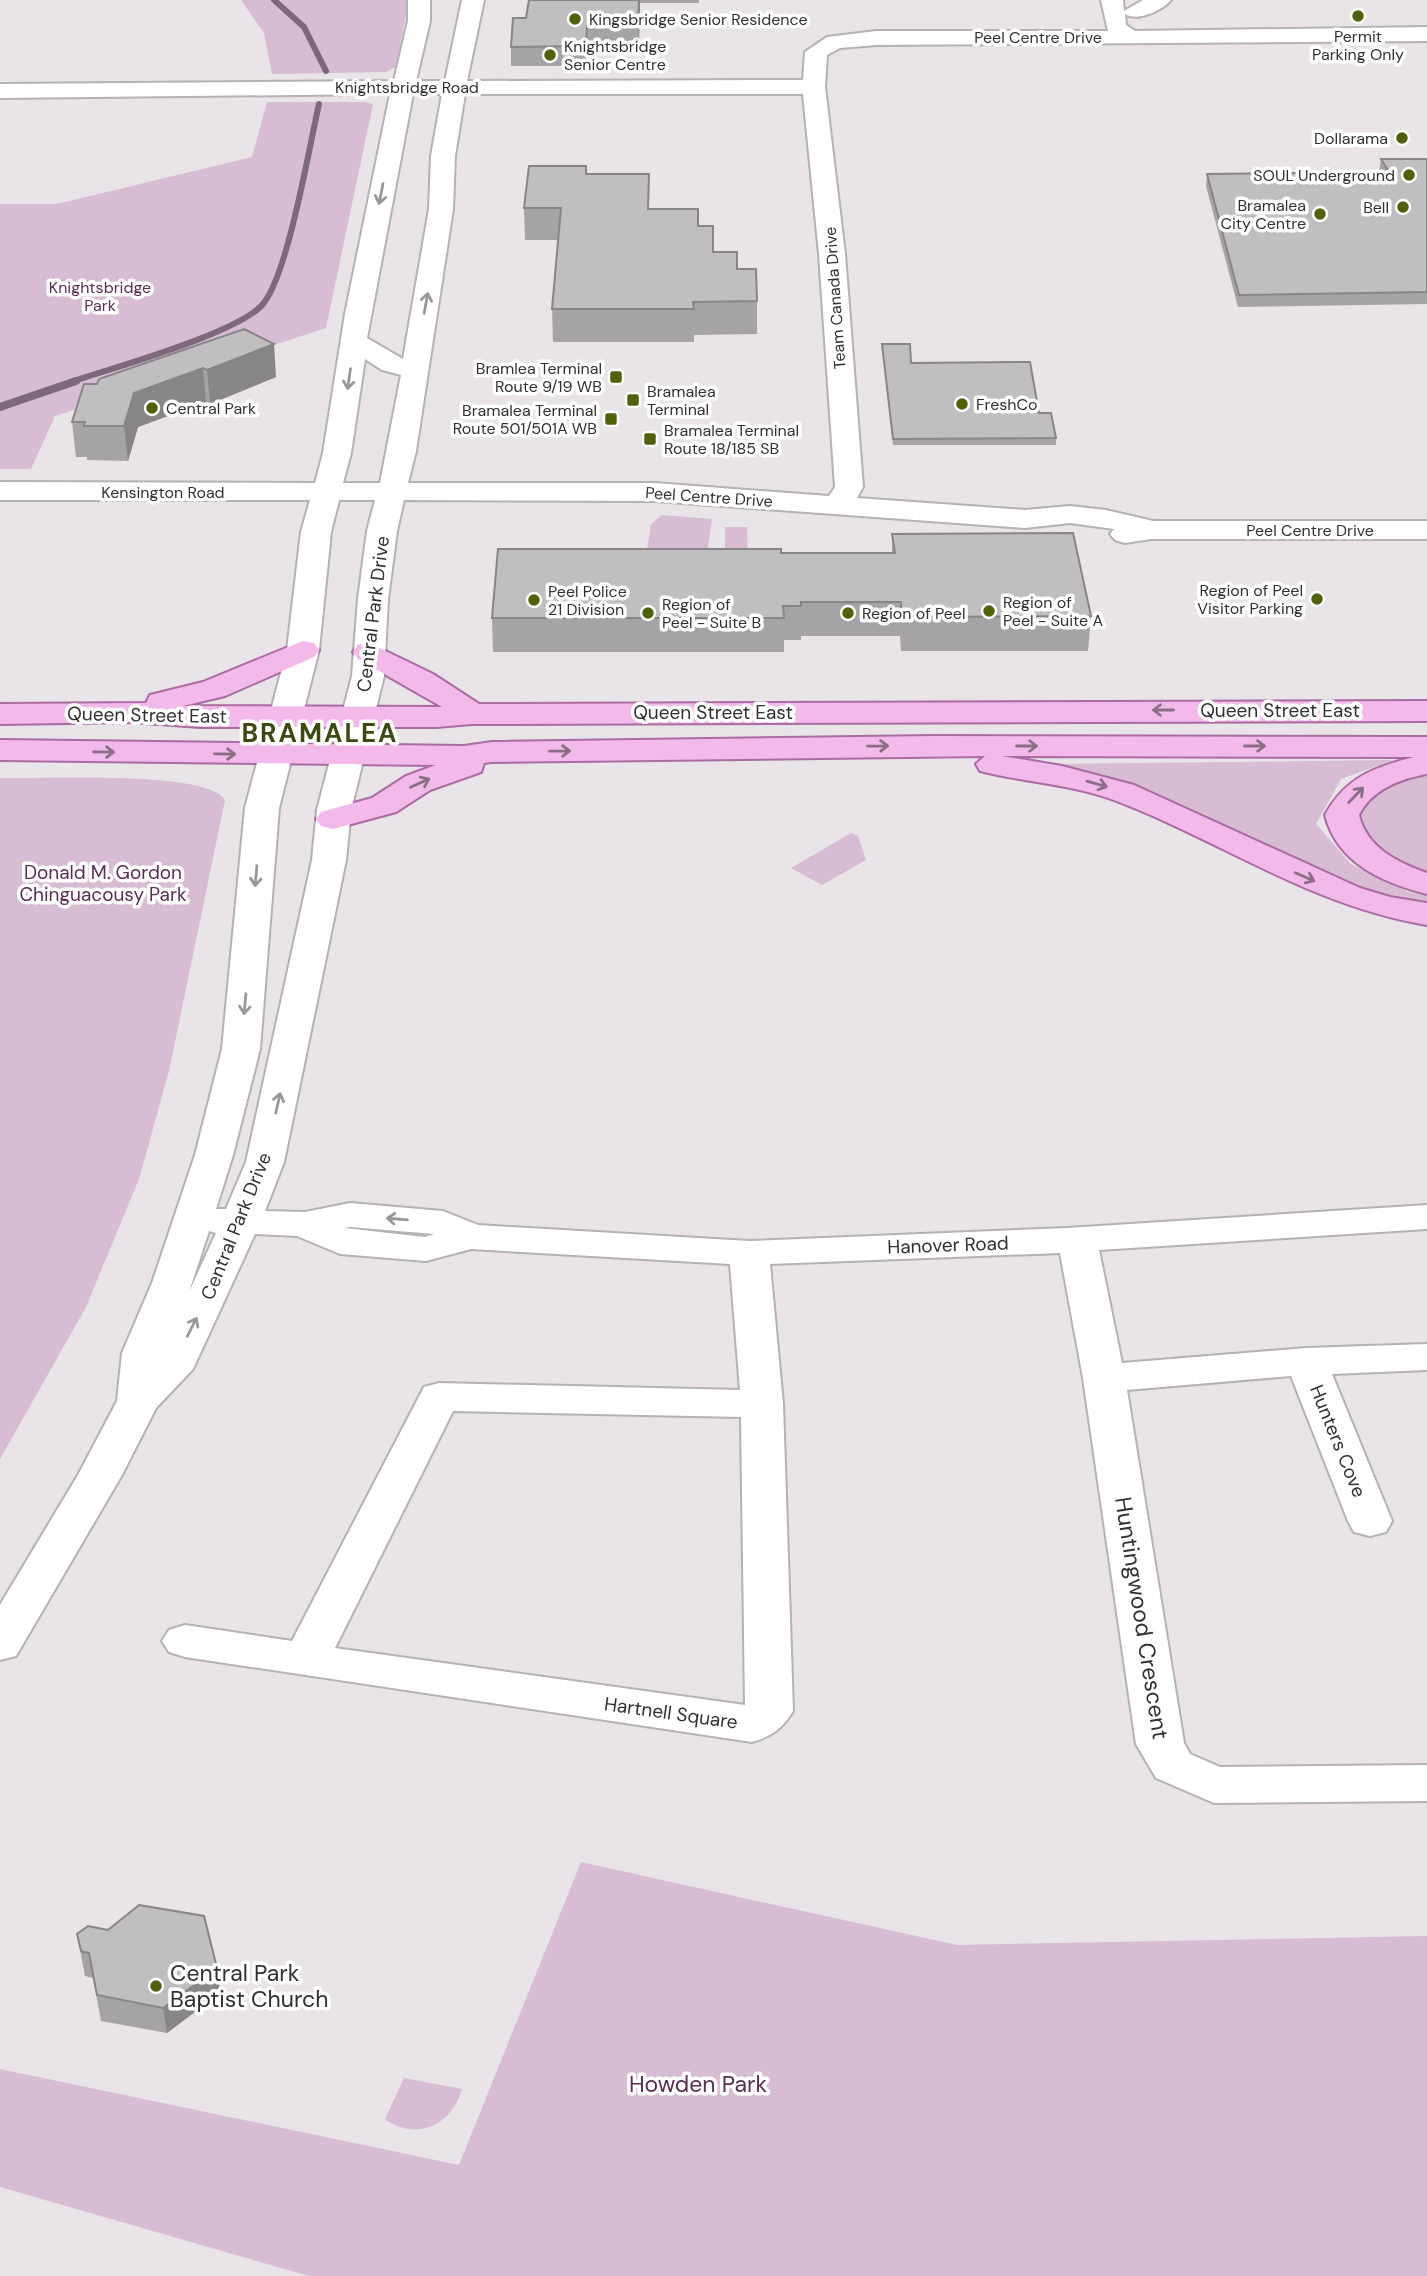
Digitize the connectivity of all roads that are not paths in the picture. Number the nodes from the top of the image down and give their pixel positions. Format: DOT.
graph roads {
  1 [pos="419,0"];
  2 [pos="473,0"];
  3 [pos="1160,0"];
  4 [pos="1116,5"];
  5 [pos="1427,34"];
  6 [pos="1130,38"];
  7 [pos="404,87"];
  8 [pos="454,87"];
  9 [pos="814,87"];
  10 [pos="0,91"];
  11 [pos="355,342"];
  12 [pos="414,370"];
  13 [pos="0,491"];
  14 [pos="327,492"];
  15 [pos="392,492"];
  16 [pos="838,506"];
  17 [pos="1427,530"];
  18 [pos="303,650"];
  19 [pos="369,652"];
  20 [pos="1427,711"];
  21 [pos="132,712"];
  22 [pos="0,714"];
  23 [pos="471,714"];
  24 [pos="286,717"];
  25 [pos="357,718"];
  26 [pos="935,746"];
  27 [pos="1427,747"];
  28 [pos="0,750"];
  29 [pos="492,752"];
  30 [pos="276,754"];
  31 [pos="348,755"];
  32 [pos="1427,764"];
  33 [pos="333,819"];
  34 [pos="1427,884"];
  35 [pos="1427,914"];
  36 [pos="1427,1217"];
  37 [pos="193,1220"];
  38 [pos="240,1222"];
  39 [pos="1077,1239"];
  40 [pos="749,1253"];
  41 [pos="1427,1357"];
  42 [pos="1306,1361"];
  43 [pos="1104,1378"];
  44 [pos="138,1401"];
  45 [pos="762,1404"];
  46 [pos="1370,1521"];
  47 [pos="185,1641"];
  48 [pos="0,1644"];
  49 [pos="306,1660"];
  50 [pos="1427,1783"];
  1 -- 7 [label="street, Central Park Drive"];
  2 -- 8 [label="street, Central Park Drive"];
  3 -- 4 [label="street"];
  4 -- 6 [label="street, Peel Centre Drive"];
  5 -- 6 [label="street, Peel Centre Drive"];
  6 -- 9 [label="street, Peel Centre Drive"];
  7 -- 8 [label="street, Knightsbridge Road"];
  7 -- 10 [label="street, Knightsbridge Road"];
  7 -- 11 [label="street, Central Park Drive, one-way"];
  8 -- 9 [label="street, Knightsbridge Road"];
  12 -- 8 [label="street, Central Park Drive, one-way"];
  9 -- 16 [label="street, Team Canada Drive"];
  11 -- 12 [label="street"];
  11 -- 14 [label="street, Central Park Drive, one-way"];
  12 -- 15 [label="street, Central Park Drive"];
  13 -- 14 [label="street, Kensington Road"];
  14 -- 15 [label="street, Kensington Road"];
  14 -- 18 [label="street, Central Park Drive"];
  15 -- 16 [label="street, Peel Centre Drive"];
  15 -- 19 [label="street, Central Park Drive"];
  16 -- 17 [label="street, Peel Centre Drive"];
  18 -- 21 [label="main road"];
  18 -- 24 [label="street, Central Park Drive"];
  19 -- 23 [label="main road"];
  19 -- 25 [label="street, Central Park Drive"];
  20 -- 23 [label="main road, Queen Street East, one-way"];
  21 -- 22 [label="main road, Queen Street East"];
  21 -- 24 [label="main road, Queen Street East"];
  23 -- 25 [label="main road, Queen Street East"];
  24 -- 25 [label="main road, Queen Street East"];
  24 -- 30 [label="street, Central Park Drive"];
  25 -- 31 [label="street, Central Park Drive"];
  26 -- 27 [label="main road, Queen Street East, one-way"];
  29 -- 26 [label="main road, Queen Street East, one-way"];
  26 -- 35 [label="main road, one-way"];
  28 -- 30 [label="main road, Queen Street East, one-way"];
  29 -- 31 [label="main road, Queen Street East"];
  33 -- 29 [label="main road, one-way"];
  30 -- 31 [label="main road, Queen Street East"];
  30 -- 37 [label="street, Central Park Drive, one-way"];
  31 -- 33 [label="street, Central Park Drive"];
  34 -- 32 [label="main road, one-way"];
  38 -- 33 [label="street, Central Park Drive, one-way"];
  36 -- 39 [label="street, Hanover Road"];
  37 -- 38 [label="street, Hanover Road"];
  37 -- 44 [label="street, Central Park Drive"];
  38 -- 40 [label="street, Hanover Road"];
  44 -- 38 [label="street, Central Park Drive, one-way"];
  39 -- 40 [label="street, Hanover Road"];
  39 -- 43 [label="street, Huntingwood Crescent"];
  40 -- 45 [label="street, Hartnell Square"];
  41 -- 42 [label="street"];
  42 -- 43 [label="street"];
  42 -- 46 [label="street, Hunters Cove"];
  43 -- 50 [label="street, Huntingwood Crescent"];
  44 -- 48 [label="street, Central Park Drive"];
  45 -- 49 [label="street"];
  45 -- 49 [label="street, Hartnell Square"];
  47 -- 49 [label="street, Hartnell Square"];
}
